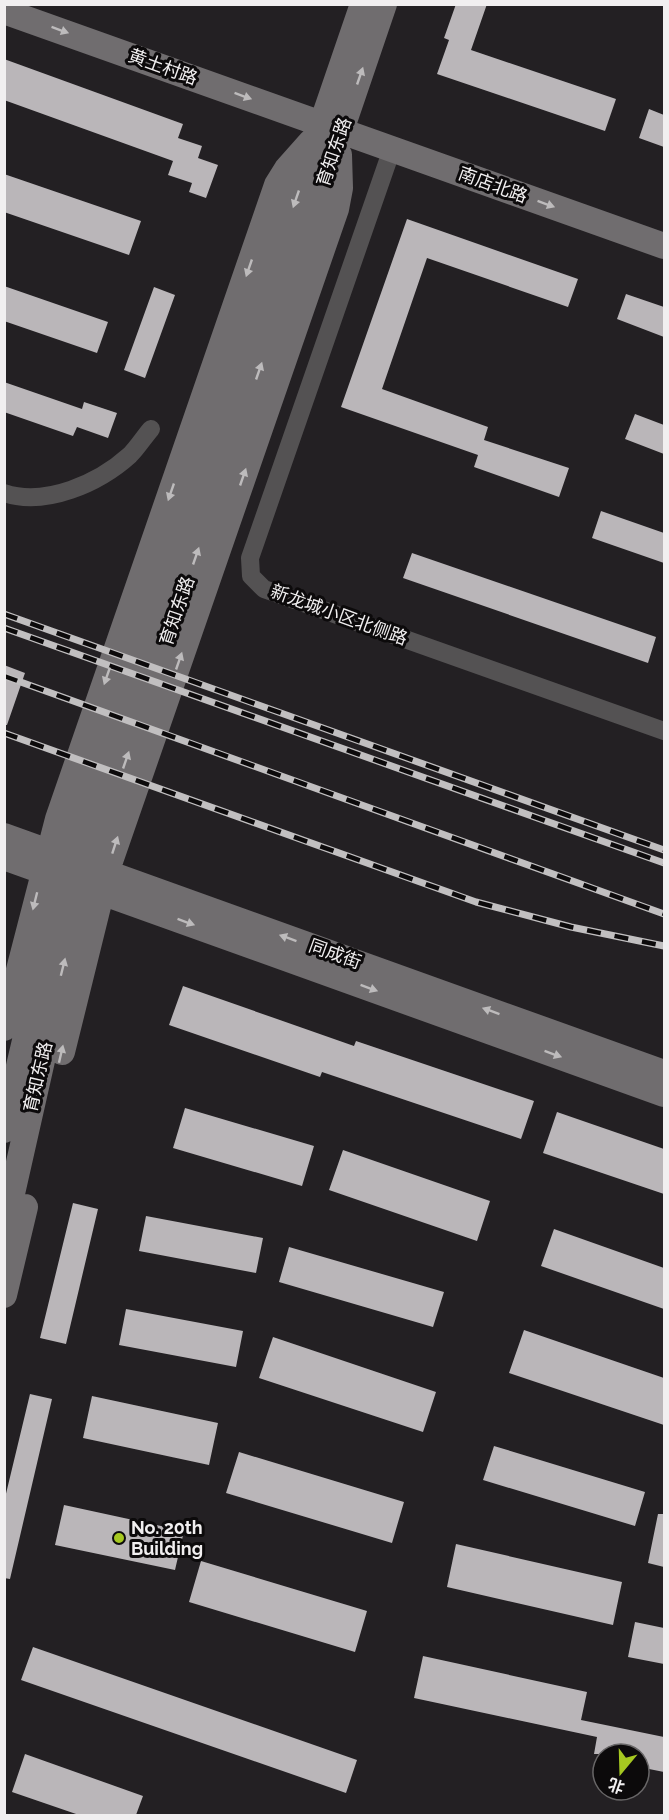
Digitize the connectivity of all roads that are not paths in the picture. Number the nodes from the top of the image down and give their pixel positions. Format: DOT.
graph roads {
  1 [pos="40,4"];
  2 [pos="363,4"];
  3 [pos="384,4"];
  4 [pos="4,11"];
  5 [pos="334,119"];
  6 [pos="392,149"];
  7 [pos="664,228"];
  8 [pos="664,246"];
  9 [pos="151,429"];
  10 [pos="4,493"];
  11 [pos="664,731"];
  12 [pos="7,848"];
  13 [pos="134,893"];
  14 [pos="4,1028"];
  15 [pos="664,1073"];
  16 [pos="664,1094"];
  17 [pos="4,1130"];
  18 [pos="4,1229"];
  19 [pos="4,1295"];
  1 -- 5 [label="main road, 黄土村路"];
  2 -- 5 [label="main road, 育知东路"];
  5 -- 3 [label="main road, 育知东路, one-way"];
  4 -- 5 [label="main road, 黄土村路, one-way"];
  5 -- 6 [label="main road, 南店北路"];
  5 -- 7 [label="main road, 南店北路"];
  5 -- 14 [label="main road, one-way"];
  5 -- 17 [label="main road, 育知东路, one-way"];
  18 -- 5 [label="main road, 育知东路, one-way"];
  19 -- 5 [label="main road, one-way"];
  6 -- 8 [label="main road, 南店北路, one-way"];
  6 -- 11 [label="street, 新龙城小区北侧路"];
  9 -- 10 [label="street"];
  12 -- 13 [label="main road, 同成街"];
  15 -- 13 [label="main road, 同成街, one-way"];
  13 -- 16 [label="main road, 同成街, one-way"];
}
